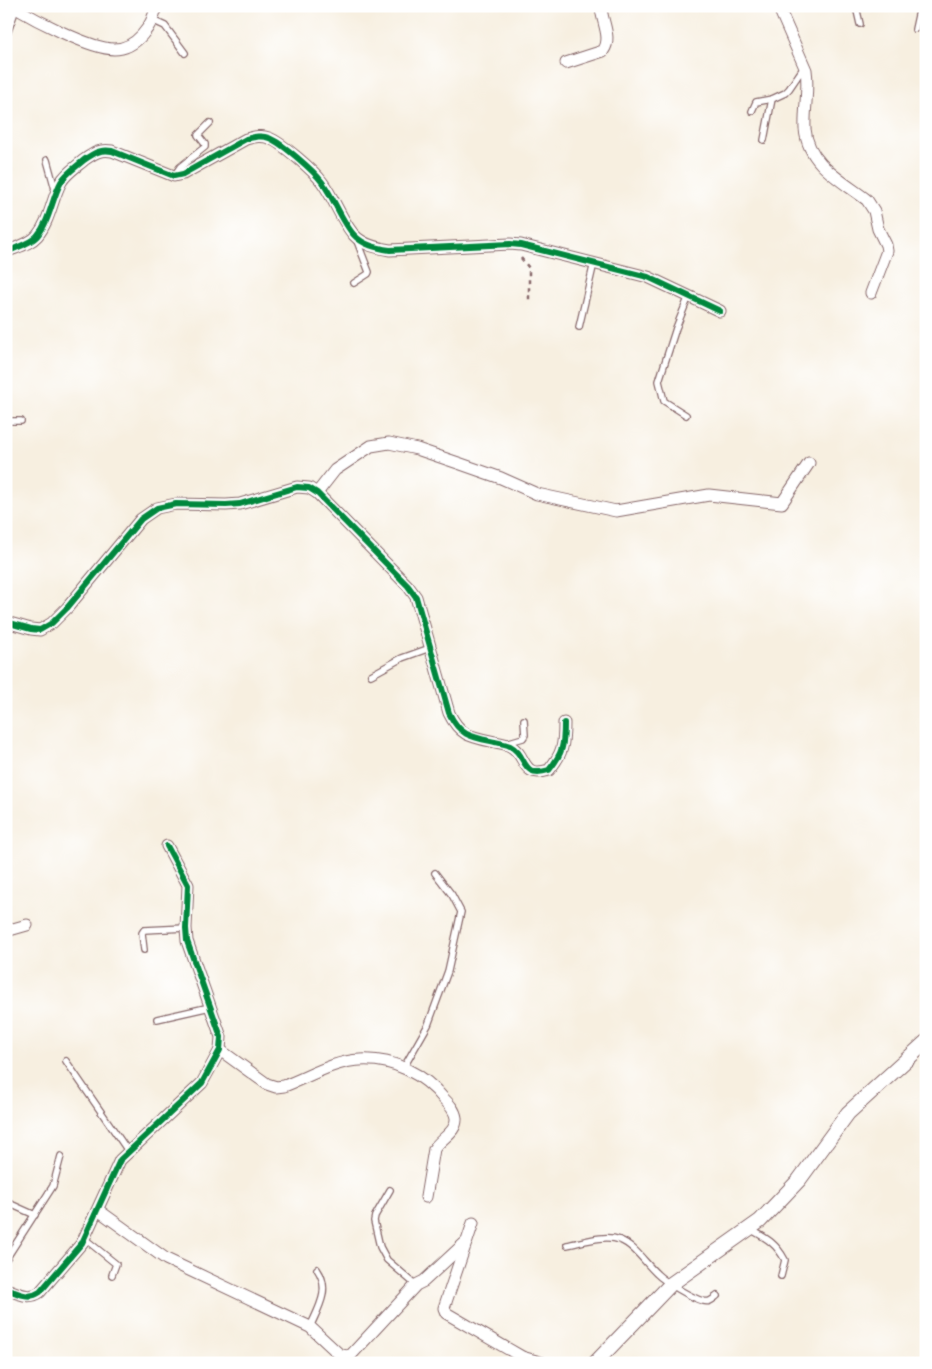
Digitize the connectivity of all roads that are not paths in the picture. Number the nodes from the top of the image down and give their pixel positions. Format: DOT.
graph roads {
  1 [pos="156,6"];
  2 [pos="602,6"];
  3 [pos="778,6"];
  4 [pos="858,6"];
  5 [pos="920,6"];
  6 [pos="14,8"];
  7 [pos="152,20"];
  8 [pos="860,24"];
  9 [pos="915,28"];
  10 [pos="6,37"];
  11 [pos="184,53"];
  12 [pos="566,63"];
  13 [pos="805,65"];
  14 [pos="772,99"];
  15 [pos="752,111"];
  16 [pos="210,123"];
  17 [pos="764,140"];
  18 [pos="47,160"];
  19 [pos="174,176"];
  20 [pos="56,194"];
  21 [pos="354,235"];
  22 [pos="6,252"];
  23 [pos="594,263"];
  24 [pos="354,284"];
  25 [pos="871,293"];
  26 [pos="689,296"];
  27 [pos="720,311"];
  28 [pos="579,327"];
  29 [pos="686,415"];
  30 [pos="6,421"];
  31 [pos="21,421"];
  32 [pos="809,463"];
  33 [pos="317,493"];
  34 [pos="6,622"];
  35 [pos="431,647"];
  36 [pos="371,675"];
  37 [pos="524,720"];
  38 [pos="564,723"];
  39 [pos="501,744"];
  40 [pos="167,846"];
  41 [pos="436,873"];
  42 [pos="27,925"];
  43 [pos="186,928"];
  44 [pos="6,930"];
  45 [pos="144,950"];
  46 [pos="210,1007"];
  47 [pos="157,1019"];
  48 [pos="926,1042"];
  49 [pos="220,1050"];
  50 [pos="66,1061"];
  51 [pos="404,1067"];
  52 [pos="128,1151"];
  53 [pos="61,1156"];
  54 [pos="390,1190"];
  55 [pos="426,1197"];
  56 [pos="6,1202"];
  57 [pos="98,1210"];
  58 [pos="34,1215"];
  59 [pos="473,1222"];
  60 [pos="750,1228"];
  61 [pos="85,1238"];
  62 [pos="467,1241"];
  63 [pos="567,1245"];
  64 [pos="6,1259"];
  65 [pos="317,1269"];
  66 [pos="112,1275"];
  67 [pos="781,1276"];
  68 [pos="671,1284"];
  69 [pos="416,1285"];
  70 [pos="6,1289"];
  71 [pos="717,1296"];
  72 [pos="310,1327"];
  73 [pos="543,1363"];
  74 [pos="595,1363"];
  1 -- 7 [label="street"];
  2 -- 12 [label="street"];
  3 -- 13 [label="street"];
  4 -- 8 [label="lane"];
  5 -- 9 [label="lane"];
  6 -- 7 [label="street"];
  6 -- 10 [label="lane"];
  7 -- 11 [label="lane"];
  13 -- 14 [label="lane"];
  13 -- 25 [label="street"];
  14 -- 15 [label="lane"];
  14 -- 17 [label="lane"];
  16 -- 19 [label="lane"];
  18 -- 20 [label="lane"];
  19 -- 20 [label="street"];
  19 -- 21 [label="street"];
  20 -- 22 [label="street"];
  21 -- 23 [label="street"];
  21 -- 24 [label="lane"];
  23 -- 26 [label="street"];
  23 -- 28 [label="lane"];
  26 -- 27 [label="street"];
  26 -- 29 [label="lane"];
  30 -- 31 [label="lane"];
  32 -- 33 [label="street"];
  33 -- 34 [label="street"];
  33 -- 35 [label="street"];
  35 -- 36 [label="lane"];
  35 -- 39 [label="street"];
  37 -- 39 [label="lane"];
  38 -- 39 [label="street"];
  40 -- 43 [label="street"];
  41 -- 51 [label="lane"];
  42 -- 44 [label="street"];
  43 -- 45 [label="lane"];
  43 -- 46 [label="street"];
  46 -- 47 [label="lane"];
  46 -- 49 [label="street"];
  48 -- 60 [label="street"];
  49 -- 51 [label="street"];
  49 -- 52 [label="street"];
  50 -- 52 [label="lane"];
  51 -- 55 [label="street"];
  52 -- 57 [label="street"];
  53 -- 58 [label="lane"];
  54 -- 69 [label="lane"];
  56 -- 58 [label="lane"];
  57 -- 61 [label="street"];
  57 -- 72 [label="street"];
  58 -- 64 [label="lane"];
  59 -- 62 [label="street"];
  60 -- 67 [label="lane"];
  60 -- 68 [label="street"];
  61 -- 66 [label="lane"];
  61 -- 70 [label="street"];
  62 -- 69 [label="street"];
  62 -- 73 [label="street"];
  63 -- 68 [label="lane"];
  65 -- 72 [label="lane"];
  68 -- 71 [label="lane"];
  68 -- 74 [label="street"];
  69 -- 72 [label="street"];
}
